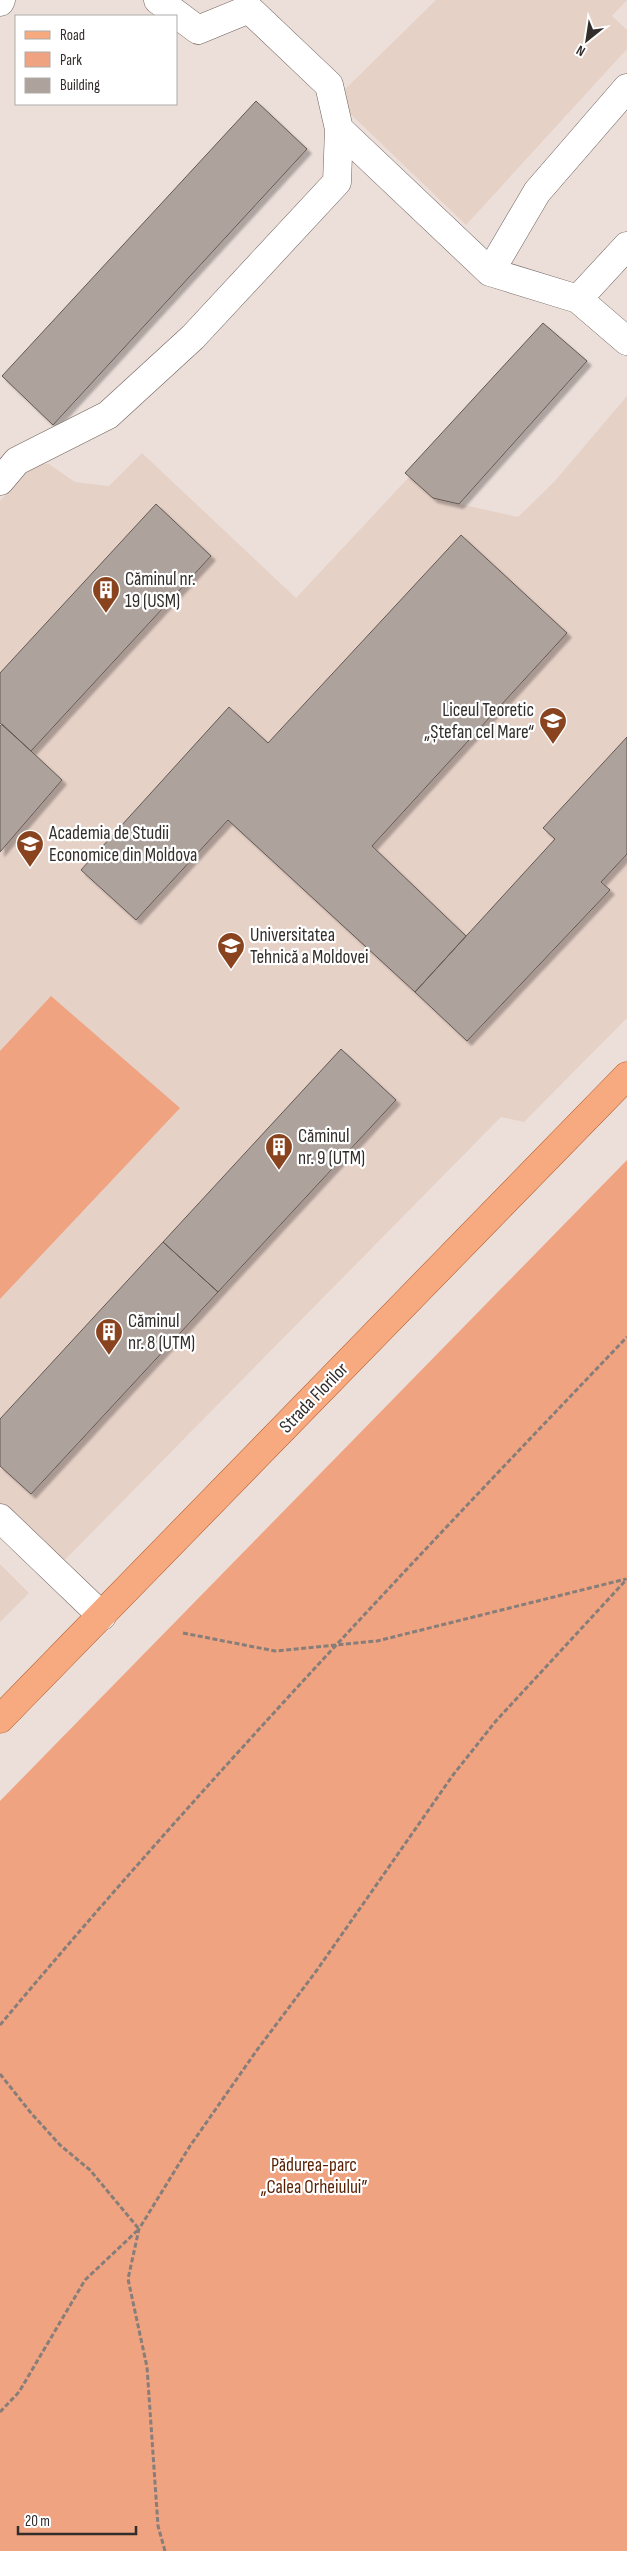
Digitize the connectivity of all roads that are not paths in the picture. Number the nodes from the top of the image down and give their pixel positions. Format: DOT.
graph roads {
  1 [pos="158,0"];
  2 [pos="254,4"];
  3 [pos="627,88"];
  4 [pos="338,129"];
  5 [pos="627,246"];
  6 [pos="490,272"];
  7 [pos="578,299"];
  8 [pos="627,340"];
  9 [pos="0,481"];
  10 [pos="627,1076"];
  11 [pos="0,1518"];
  12 [pos="102,1616"];
  13 [pos="0,1719"];
  1 -- 2 [label="lane"];
  2 -- 4 [label="lane"];
  3 -- 6 [label="lane"];
  4 -- 6 [label="lane"];
  4 -- 9 [label="lane"];
  5 -- 7 [label="lane"];
  6 -- 7 [label="lane"];
  7 -- 8 [label="lane"];
  10 -- 12 [label="main road, Strada Florilor"];
  11 -- 12 [label="lane"];
  12 -- 13 [label="main road, Strada Florilor"];
}
